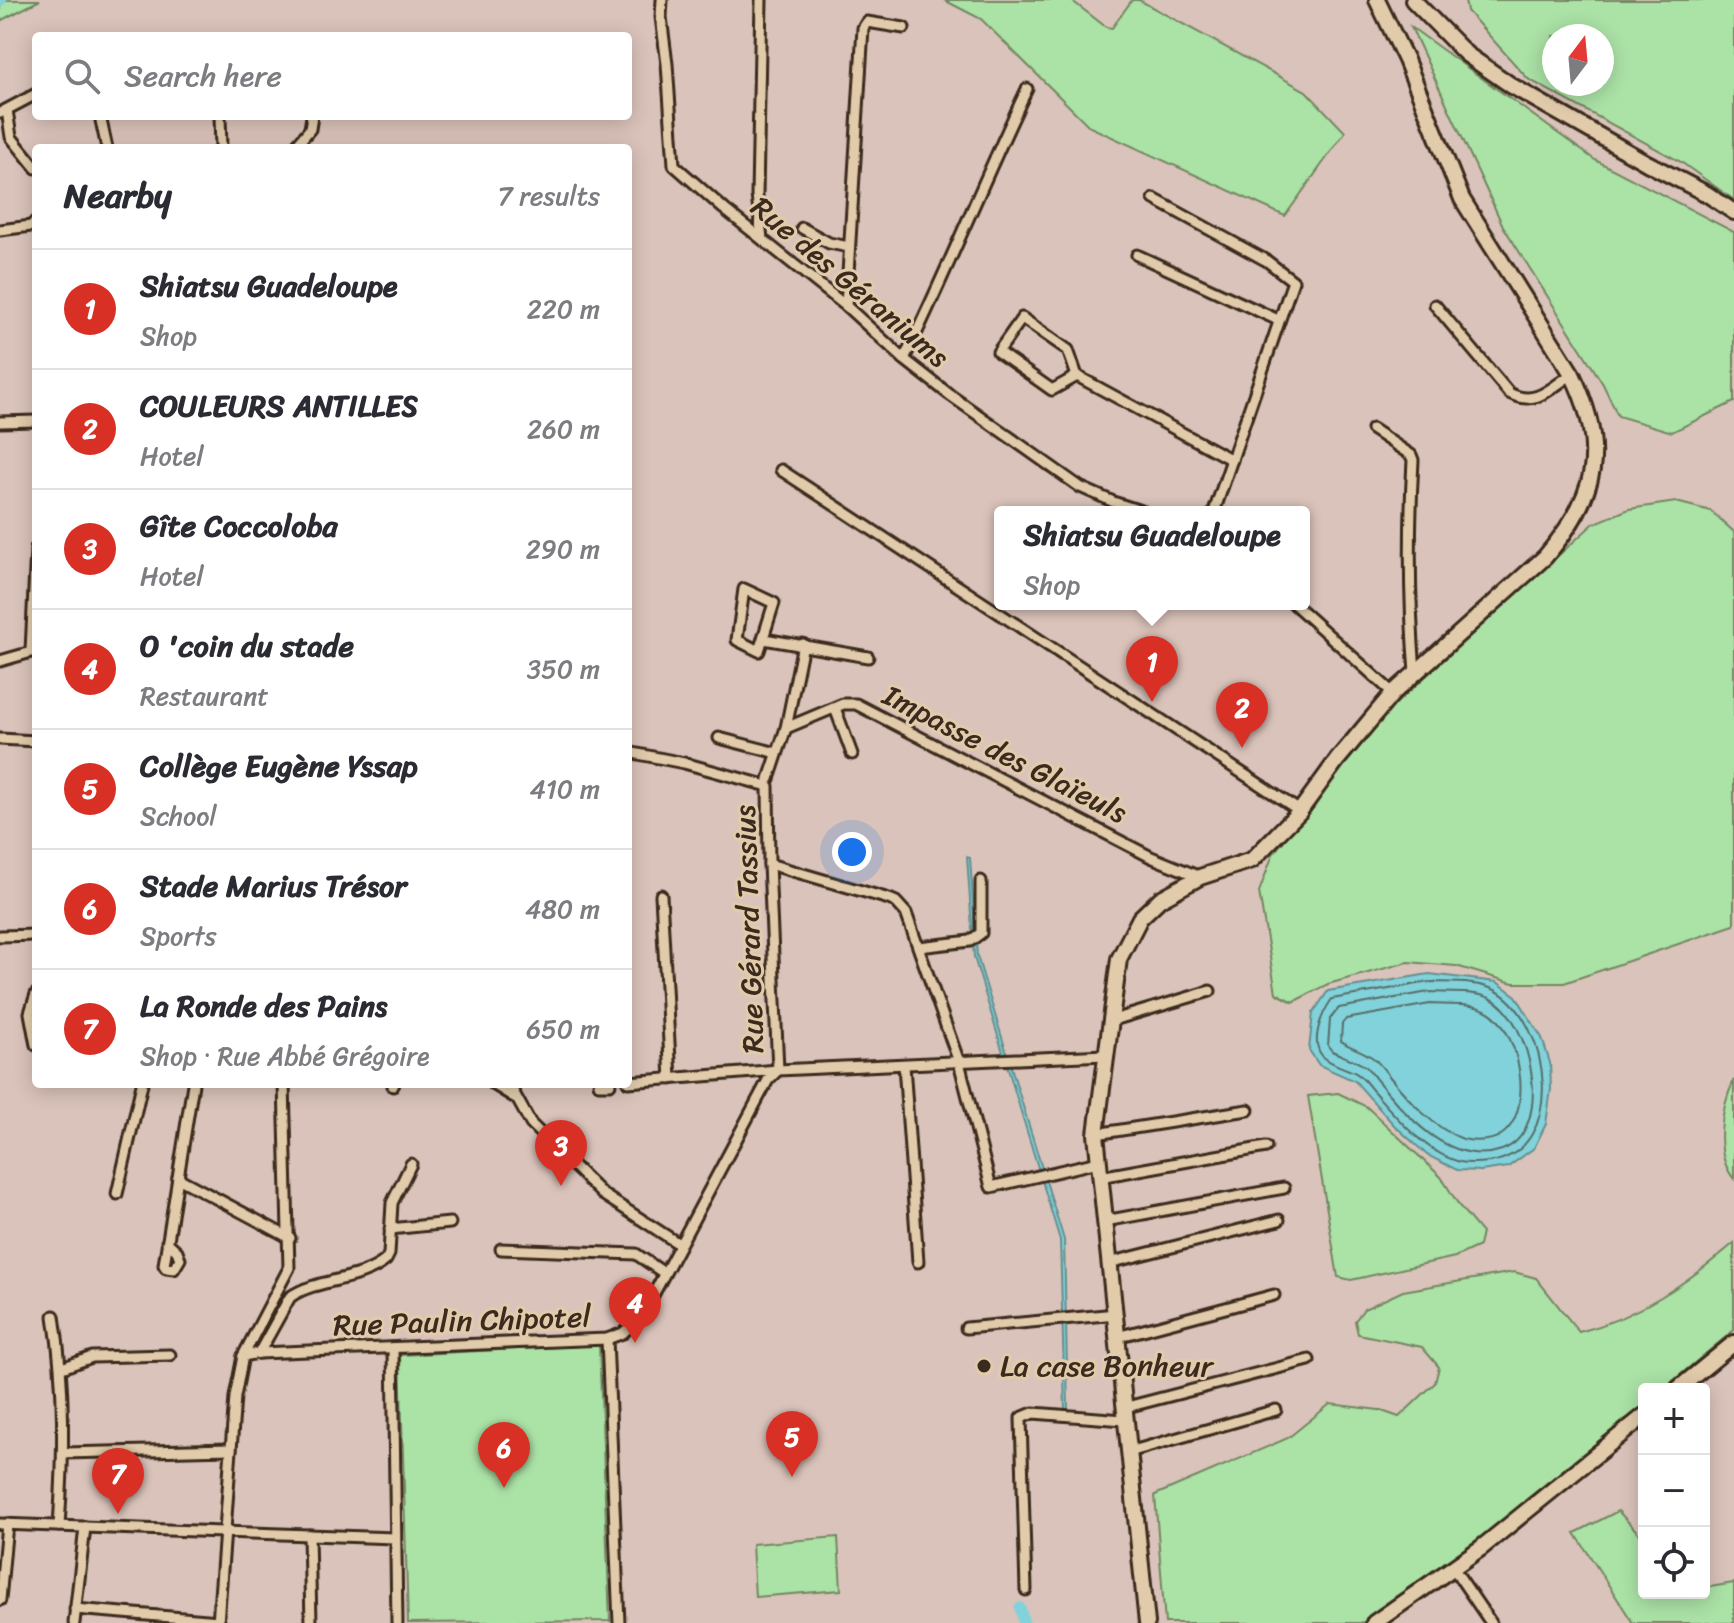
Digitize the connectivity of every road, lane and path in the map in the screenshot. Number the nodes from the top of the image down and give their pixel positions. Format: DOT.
graph roads {
  1 [pos="662,0"];
  2 [pos="761,0"];
  3 [pos="1377,0"];
  4 [pos="1413,0"];
  5 [pos="904,28"];
  6 [pos="1027,89"];
  7 [pos="32,96"];
  8 [pos="3,112"];
  9 [pos="101,120"];
  10 [pos="220,120"];
  11 [pos="311,120"];
  12 [pos="106,144"];
  13 [pos="221,144"];
  14 [pos="297,144"];
  15 [pos="32,163"];
  16 [pos="1154,199"];
  17 [pos="1734,212"];
  18 [pos="32,227"];
  19 [pos="802,228"];
  20 [pos="0,230"];
  21 [pos="762,239"];
  22 [pos="849,247"];
  23 [pos="1137,255"];
  24 [pos="1435,305"];
  25 [pos="846,306"];
  26 [pos="1278,320"];
  27 [pos="904,359"];
  28 [pos="1572,374"];
  29 [pos="1077,376"];
  30 [pos="32,421"];
  31 [pos="0,422"];
  32 [pos="1372,429"];
  33 [pos="1232,460"];
  34 [pos="781,470"];
  35 [pos="1125,506"];
  36 [pos="1216,506"];
  37 [pos="994,610"];
  38 [pos="994,610"];
  39 [pos="1301,610"];
  40 [pos="764,639"];
  41 [pos="803,644"];
  42 [pos="32,651"];
  43 [pos="868,657"];
  44 [pos="0,661"];
  45 [pos="1415,672"];
  46 [pos="1393,693"];
  47 [pos="835,708"];
  48 [pos="786,728"];
  49 [pos="719,738"];
  50 [pos="0,739"];
  51 [pos="32,741"];
  52 [pos="632,753"];
  53 [pos="777,753"];
  54 [pos="852,754"];
  55 [pos="769,779"];
  56 [pos="1300,811"];
  57 [pos="769,864"];
  58 [pos="1200,877"];
  59 [pos="981,881"];
  60 [pos="661,895"];
  61 [pos="32,935"];
  62 [pos="0,936"];
  63 [pos="919,947"];
  64 [pos="1210,991"];
  65 [pos="1110,1021"];
  66 [pos="1105,1055"];
  67 [pos="959,1062"];
  68 [pos="904,1065"];
  69 [pos="778,1070"];
  70 [pos="671,1079"];
  71 [pos="632,1082"];
  72 [pos="141,1088"];
  73 [pos="192,1088"];
  74 [pos="284,1088"];
  75 [pos="500,1088"];
  76 [pos="511,1088"];
  77 [pos="516,1098"];
  78 [pos="1248,1110"];
  79 [pos="1096,1134"];
  80 [pos="1266,1147"];
  81 [pos="411,1164"];
  82 [pos="1099,1169"];
  83 [pos="178,1178"];
  84 [pos="1284,1188"];
  85 [pos="117,1194"];
  86 [pos="1279,1220"];
  87 [pos="1105,1221"];
  88 [pos="450,1223"];
  89 [pos="390,1229"];
  90 [pos="290,1238"];
  91 [pos="167,1242"];
  92 [pos="679,1244"];
  93 [pos="501,1249"];
  94 [pos="918,1262"];
  95 [pos="1109,1263"];
  96 [pos="664,1273"];
  97 [pos="1274,1295"];
  98 [pos="1116,1314"];
  99 [pos="54,1316"];
  100 [pos="966,1328"];
  101 [pos="1117,1337"];
  102 [pos="607,1339"];
  103 [pos="1734,1343"];
  104 [pos="393,1348"];
  105 [pos="259,1353"];
  106 [pos="170,1355"];
  107 [pos="243,1356"];
  108 [pos="1309,1360"];
  109 [pos="62,1368"];
  110 [pos="1685,1383"];
  111 [pos="1276,1410"];
  112 [pos="1124,1414"];
  113 [pos="1638,1421"];
  114 [pos="231,1449"];
  115 [pos="1129,1452"];
  116 [pos="64,1453"];
  117 [pos="3,1524"];
  118 [pos="59,1526"];
  119 [pos="85,1527"];
  120 [pos="225,1533"];
  121 [pos="309,1535"];
  122 [pos="395,1538"];
  123 [pos="1454,1569"];
  124 [pos="0,1590"];
  125 [pos="1026,1590"];
  126 [pos="0,1600"];
  127 [pos="75,1609"];
  128 [pos="218,1622"];
  129 [pos="1376,1622"];
  130 [pos="74,1623"];
  131 [pos="311,1623"];
  132 [pos="397,1623"];
  133 [pos="619,1623"];
  134 [pos="1147,1623"];
  135 [pos="1491,1623"];
  1 -- 21 [label="street, Rue des Géraniums"];
  2 -- 21 [label="street"];
  3 -- 28 [label="street"];
  4 -- 17 [label="street"];
  5 -- 22 [label="street"];
  6 -- 27 [label="street"];
  7 -- 8 [label="street"];
  8 -- 15 [label="street"];
  9 -- 12 [label="street"];
  10 -- 13 [label="street"];
  11 -- 14 [label="street"];
  16 -- 26 [label="street"];
  18 -- 20 [label="street"];
  19 -- 22 [label="street"];
  21 -- 25 [label="street, Rue des Géraniums"];
  22 -- 25 [label="street"];
  23 -- 26 [label="street"];
  24 -- 28 [label="street"];
  25 -- 27 [label="street, Rue des Géraniums"];
  26 -- 33 [label="street"];
  27 -- 35 [label="street, Rue des Géraniums"];
  28 -- 45 [label="street"];
  29 -- 29 [label="street"];
  29 -- 33 [label="street"];
  30 -- 31 [label="street"];
  32 -- 45 [label="street"];
  33 -- 36 [label="street"];
  34 -- 37 [label="street"];
  38 -- 56 [label="street"];
  39 -- 46 [label="street"];
  40 -- 40 [label="street"];
  40 -- 41 [label="street"];
  41 -- 43 [label="street"];
  41 -- 48 [label="street"];
  42 -- 44 [label="street"];
  45 -- 46 [label="street"];
  46 -- 56 [label="street"];
  47 -- 48 [label="street, Impasse des Glaïeuls"];
  47 -- 54 [label="street"];
  47 -- 58 [label="street, Impasse des Glaïeuls"];
  48 -- 53 [label="street"];
  49 -- 53 [label="street"];
  50 -- 51 [label="street"];
  52 -- 57 [label="street, Rue Gérard Tassius"];
  53 -- 55 [label="street"];
  56 -- 58 [label="street"];
  57 -- 63 [label="street"];
  57 -- 69 [label="street, Rue Gérard Tassius"];
  58 -- 65 [label="street"];
  59 -- 63 [label="street"];
  60 -- 70 [label="street"];
  61 -- 62 [label="street"];
  63 -- 67 [label="street"];
  64 -- 65 [label="street"];
  65 -- 66 [label="street"];
  66 -- 67 [label="street"];
  66 -- 79 [label="street"];
  67 -- 68 [label="street"];
  67 -- 82 [label="street"];
  68 -- 69 [label="street"];
  68 -- 94 [label="street"];
  69 -- 70 [label="street"];
  69 -- 92 [label="street, Rue Paulin Chipotel"];
  70 -- 71 [label="street"];
  72 -- 85 [label="street"];
  73 -- 83 [label="street"];
  74 -- 90 [label="street"];
  75 -- 77 [label="street"];
  76 -- 77 [label="street"];
  77 -- 92 [label="street"];
  78 -- 79 [label="street"];
  79 -- 82 [label="street"];
  80 -- 82 [label="street"];
  81 -- 89 [label="street"];
  82 -- 87 [label="street"];
  83 -- 90 [label="street"];
  83 -- 91 [label="street"];
  84 -- 87 [label="street"];
  86 -- 95 [label="street"];
  87 -- 95 [label="street"];
  88 -- 89 [label="street"];
  89 -- 105 [label="street"];
  90 -- 107 [label="street"];
  92 -- 96 [label="street, Rue Paulin Chipotel"];
  93 -- 96 [label="street"];
  95 -- 98 [label="street"];
  96 -- 102 [label="street, Rue Paulin Chipotel"];
  97 -- 101 [label="street"];
  98 -- 100 [label="street"];
  98 -- 101 [label="street"];
  99 -- 109 [label="street"];
  101 -- 112 [label="street"];
  102 -- 104 [label="street, Rue Paulin Chipotel"];
  102 -- 133 [label="street"];
  103 -- 110 [label="street"];
  104 -- 105 [label="street, Rue Paulin Chipotel"];
  104 -- 122 [label="street"];
  105 -- 107 [label="street, Rue Paulin Chipotel"];
  106 -- 109 [label="street"];
  107 -- 114 [label="street"];
  108 -- 112 [label="street"];
  109 -- 116 [label="street"];
  111 -- 115 [label="street"];
  112 -- 115 [label="street"];
  112 -- 125 [label="street"];
  113 -- 123 [label="street"];
  114 -- 116 [label="street"];
  114 -- 120 [label="street"];
  115 -- 134 [label="street"];
  116 -- 118 [label="street"];
  117 -- 118 [label="street"];
  117 -- 124 [label="street"];
  118 -- 119 [label="street"];
  119 -- 120 [label="street"];
  119 -- 127 [label="street"];
  120 -- 121 [label="street"];
  120 -- 128 [label="street"];
  121 -- 122 [label="street"];
  121 -- 131 [label="street"];
  122 -- 132 [label="street"];
  123 -- 129 [label="street"];
  123 -- 135 [label="street"];
  124 -- 126 [label="street"];
  127 -- 128 [label="street"];
  127 -- 130 [label="street"];
}
